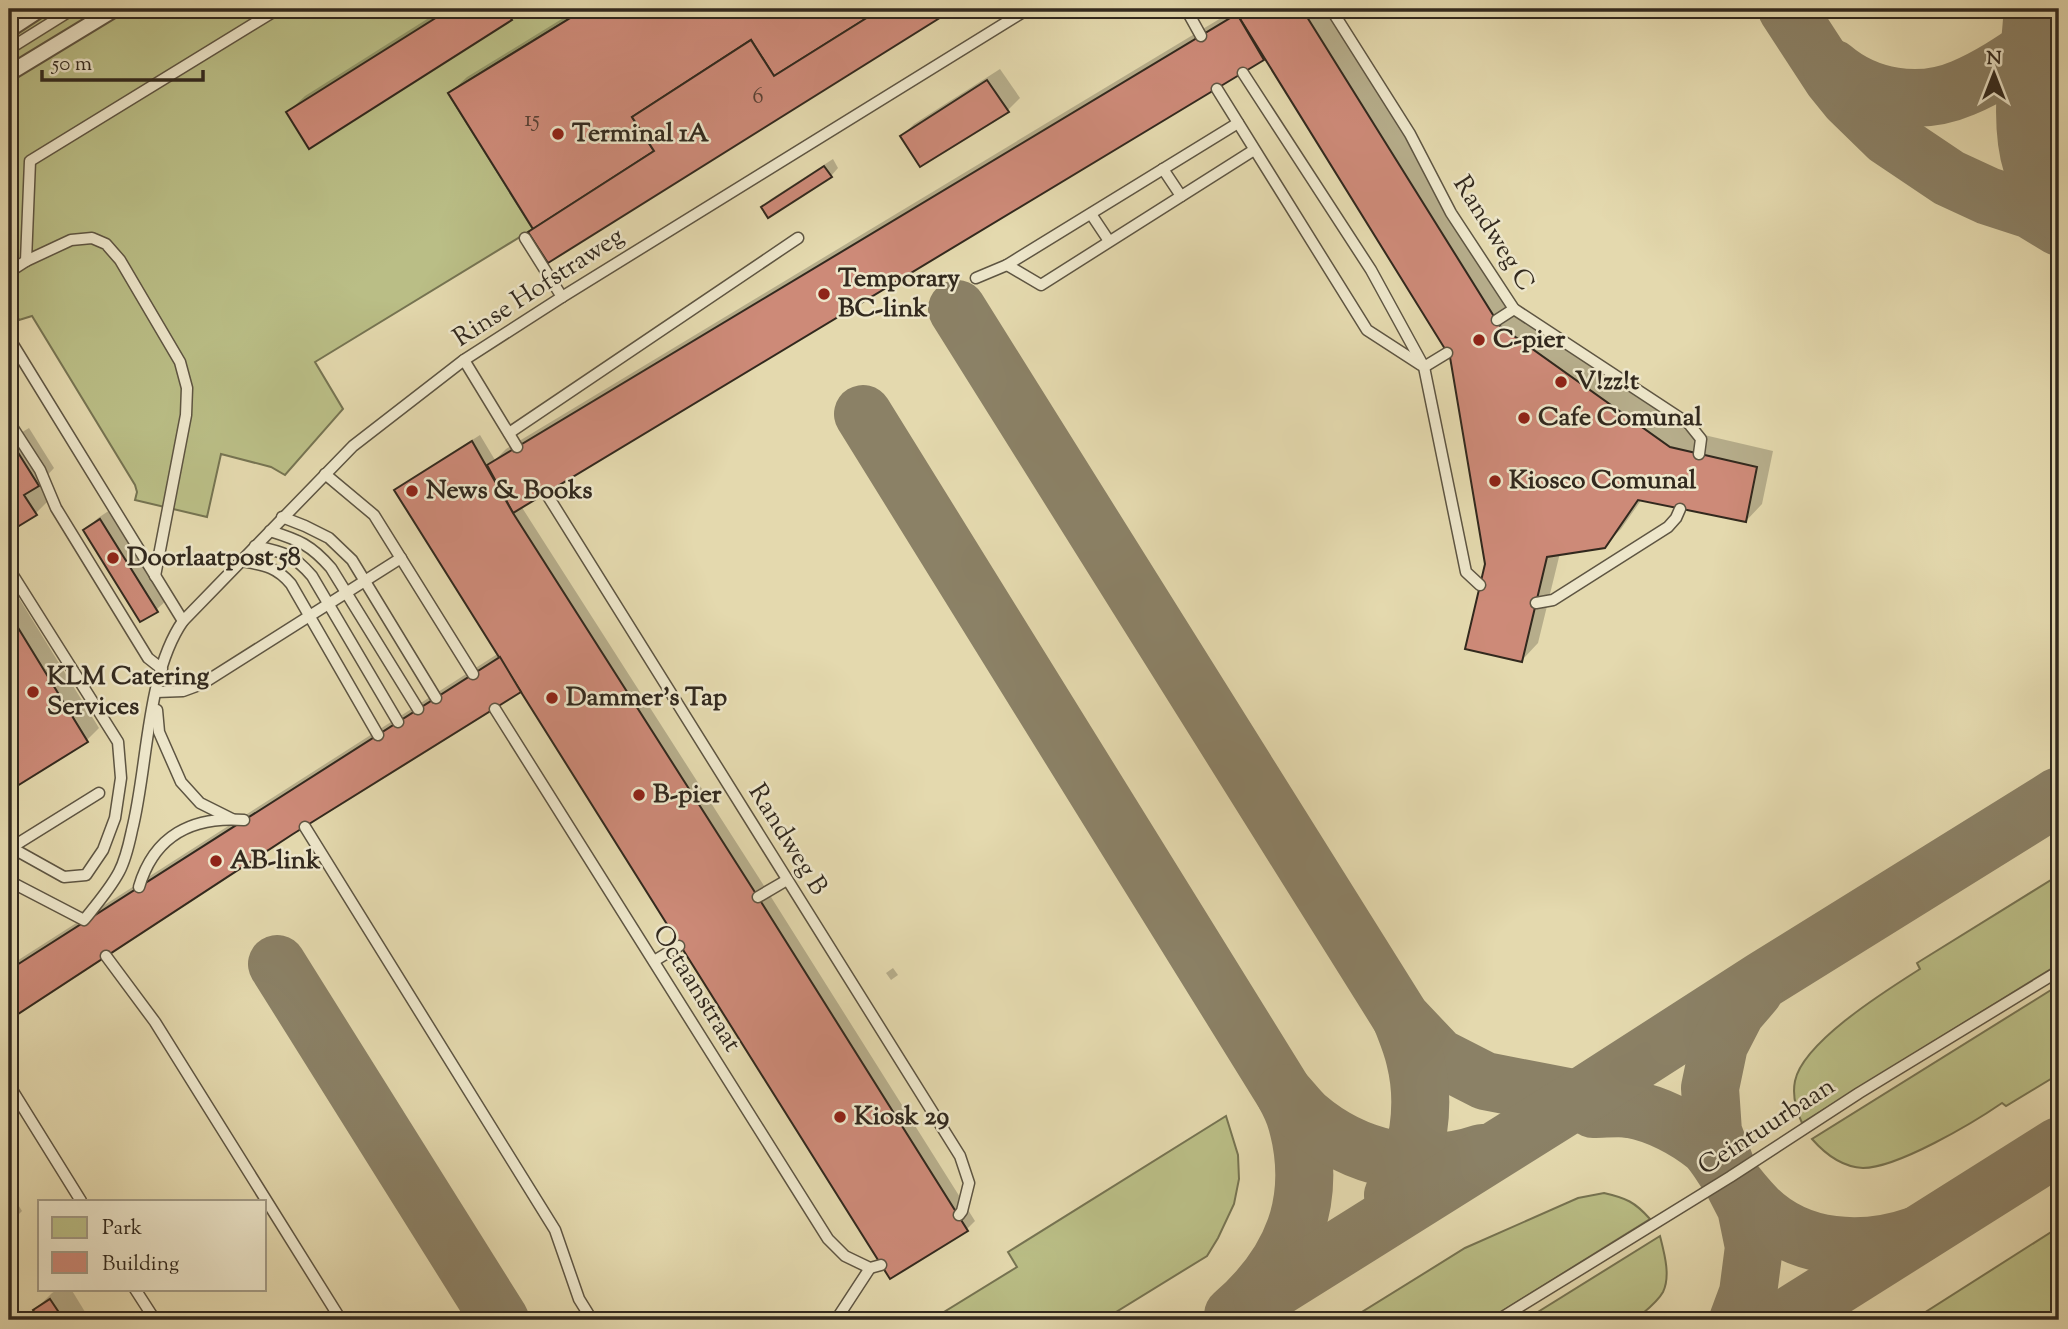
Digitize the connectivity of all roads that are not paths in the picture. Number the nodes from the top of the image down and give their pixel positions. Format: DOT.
graph roads {
  1 [pos="41,9"];
  2 [pos="73,9"];
  3 [pos="115,9"];
  4 [pos="278,9"];
  5 [pos="1028,9"];
  6 [pos="1186,9"];
  7 [pos="1331,9"];
  8 [pos="9,30"];
  9 [pos="1201,36"];
  10 [pos="9,49"];
  11 [pos="10,70"];
  12 [pos="1243,73"];
  13 [pos="1217,89"];
  14 [pos="1238,123"];
  15 [pos="1254,149"];
  16 [pos="1163,169"];
  17 [pos="1181,196"];
  18 [pos="1091,214"];
  19 [pos="525,238"];
  20 [pos="799,238"];
  21 [pos="1109,242"];
  22 [pos="26,261"];
  23 [pos="1007,265"];
  24 [pos="9,272"];
  25 [pos="976,278"];
  26 [pos="562,297"];
  27 [pos="1514,309"];
  28 [pos="1497,320"];
  29 [pos="9,338"];
  30 [pos="1447,353"];
  31 [pos="464,360"];
  32 [pos="1424,367"];
  33 [pos="9,422"];
  34 [pos="509,433"];
  35 [pos="517,447"];
  36 [pos="1699,454"];
  37 [pos="325,474"];
  38 [pos="546,493"];
  39 [pos="1680,509"];
  40 [pos="282,517"];
  41 [pos="270,531"];
  42 [pos="255,546"];
  43 [pos="401,558"];
  44 [pos="241,561"];
  45 [pos="9,569"];
  46 [pos="155,576"];
  47 [pos="365,580"];
  48 [pos="1480,585"];
  49 [pos="346,592"];
  50 [pos="1536,603"];
  51 [pos="328,604"];
  52 [pos="309,615"];
  53 [pos="183,621"];
  54 [pos="162,669"];
  55 [pos="473,674"];
  56 [pos="156,692"];
  57 [pos="436,698"];
  58 [pos="418,709"];
  59 [pos="495,709"];
  60 [pos="398,722"];
  61 [pos="378,734"];
  62 [pos="99,793"];
  63 [pos="232,819"];
  64 [pos="244,820"];
  65 [pos="305,827"];
  66 [pos="10,849"];
  67 [pos="787,880"];
  68 [pos="9,881"];
  69 [pos="139,887"];
  70 [pos="758,897"];
  71 [pos="679,946"];
  72 [pos="106,956"];
  73 [pos="654,961"];
  74 [pos="2059,971"];
  75 [pos="9,1085"];
  76 [pos="80,1200"];
  77 [pos="959,1215"];
  78 [pos="881,1265"];
  79 [pos="870,1268"];
  80 [pos="136,1290"];
  81 [pos="155,1320"];
  82 [pos="341,1320"];
  83 [pos="592,1320"];
  84 [pos="836,1320"];
  85 [pos="1498,1320"];
  1 -- 8 [label="street"];
  2 -- 10 [label="lane"];
  3 -- 11 [label="street"];
  4 -- 22 [label="lane"];
  5 -- 26 [label="lane, Rinse Hofstraweg"];
  6 -- 9 [label="lane"];
  7 -- 27 [label="lane, Randweg C"];
  12 -- 32 [label="lane"];
  13 -- 14 [label="lane"];
  14 -- 15 [label="lane"];
  14 -- 16 [label="lane"];
  15 -- 17 [label="lane"];
  15 -- 32 [label="lane"];
  16 -- 17 [label="lane"];
  16 -- 18 [label="lane"];
  17 -- 21 [label="lane"];
  18 -- 21 [label="lane"];
  18 -- 23 [label="lane"];
  19 -- 26 [label="lane"];
  20 -- 34 [label="lane"];
  21 -- 23 [label="lane"];
  22 -- 24 [label="lane"];
  22 -- 46 [label="lane"];
  23 -- 25 [label="lane"];
  26 -- 31 [label="lane, Rinse Hofstraweg"];
  27 -- 28 [label="lane"];
  27 -- 36 [label="lane, Randweg C"];
  29 -- 46 [label="lane"];
  30 -- 32 [label="lane"];
  31 -- 34 [label="lane"];
  31 -- 37 [label="lane, Rinse Hofstraweg"];
  32 -- 48 [label="lane"];
  33 -- 54 [label="lane"];
  34 -- 35 [label="lane"];
  37 -- 40 [label="lane, Rinse Hofstraweg"];
  37 -- 43 [label="lane"];
  38 -- 67 [label="lane, Randweg B"];
  39 -- 50 [label="lane"];
  40 -- 41 [label="lane, Rinse Hofstraweg"];
  40 -- 47 [label="lane"];
  41 -- 42 [label="lane, Rinse Hofstraweg"];
  41 -- 49 [label="lane"];
  42 -- 44 [label="lane, Rinse Hofstraweg"];
  42 -- 51 [label="lane"];
  43 -- 47 [label="lane"];
  43 -- 55 [label="lane"];
  44 -- 52 [label="lane"];
  44 -- 53 [label="lane, Rinse Hofstraweg"];
  45 -- 66 [label="lane"];
  46 -- 53 [label="lane"];
  47 -- 49 [label="lane"];
  47 -- 57 [label="lane"];
  49 -- 51 [label="lane"];
  49 -- 58 [label="lane"];
  51 -- 52 [label="lane"];
  51 -- 60 [label="lane"];
  52 -- 56 [label="lane"];
  52 -- 61 [label="lane"];
  53 -- 54 [label="lane, Rinse Hofstraweg"];
  54 -- 56 [label="lane, Rinse Hofstraweg"];
  56 -- 63 [label="lane, Rinse Hofstraweg"];
  56 -- 68 [label="lane, Rinse Hofstraweg"];
  59 -- 73 [label="lane, Octaanstraat"];
  62 -- 66 [label="lane"];
  63 -- 64 [label="lane, Rinse Hofstraweg"];
  63 -- 69 [label="lane, Rinse Hofstraweg"];
  65 -- 83 [label="lane"];
  67 -- 70 [label="lane"];
  67 -- 77 [label="lane, Randweg B"];
  71 -- 73 [label="lane"];
  72 -- 82 [label="lane"];
  73 -- 79 [label="lane, Octaanstraat"];
  74 -- 85 [label="lane, Ceintuurbaan"];
  75 -- 76 [label="lane"];
  78 -- 79 [label="lane"];
  79 -- 84 [label="lane"];
  80 -- 81 [label="lane"];
}
